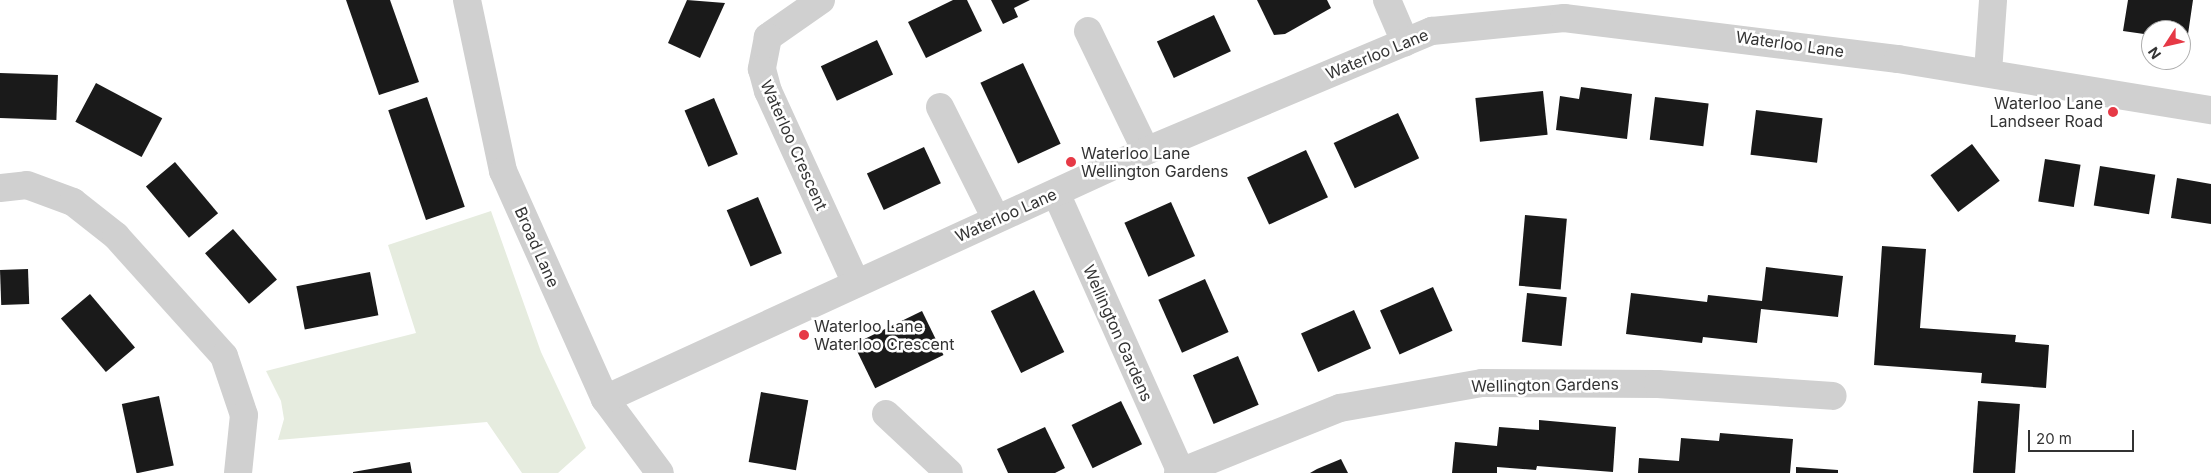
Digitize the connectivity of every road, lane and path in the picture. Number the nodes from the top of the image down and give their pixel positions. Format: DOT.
graph roads {
  1 [pos="467,0"];
  2 [pos="821,0"];
  3 [pos="1387,0"];
  4 [pos="1993,0"];
  5 [pos="1088,31"];
  6 [pos="1405,42"];
  7 [pos="1988,72"];
  8 [pos="940,107"];
  9 [pos="2211,110"];
  10 [pos="1146,150"];
  11 [pos="0,188"];
  12 [pos="1056,193"];
  13 [pos="996,219"];
  14 [pos="856,283"];
  15 [pos="1833,396"];
  16 [pos="606,399"];
  17 [pos="886,414"];
  18 [pos="1180,472"];
  19 [pos="238,473"];
  20 [pos="660,473"];
  21 [pos="949,473"];
  1 -- 16 [label="street, Broad Lane"];
  2 -- 14 [label="street, Waterloo Crescent"];
  3 -- 6 [label="street"];
  4 -- 7 [label="street"];
  5 -- 10 [label="street"];
  6 -- 7 [label="street, Waterloo Lane"];
  6 -- 10 [label="street, Waterloo Lane"];
  7 -- 9 [label="street, Waterloo Lane"];
  8 -- 13 [label="street"];
  10 -- 12 [label="street, Waterloo Lane"];
  11 -- 19 [label="street"];
  12 -- 13 [label="street, Waterloo Lane"];
  12 -- 18 [label="street, Wellington Gardens"];
  13 -- 14 [label="street, Waterloo Lane"];
  14 -- 16 [label="street, Waterloo Lane"];
  15 -- 18 [label="street, Wellington Gardens"];
  16 -- 20 [label="street, Broad Lane"];
  17 -- 21 [label="street"];
}
